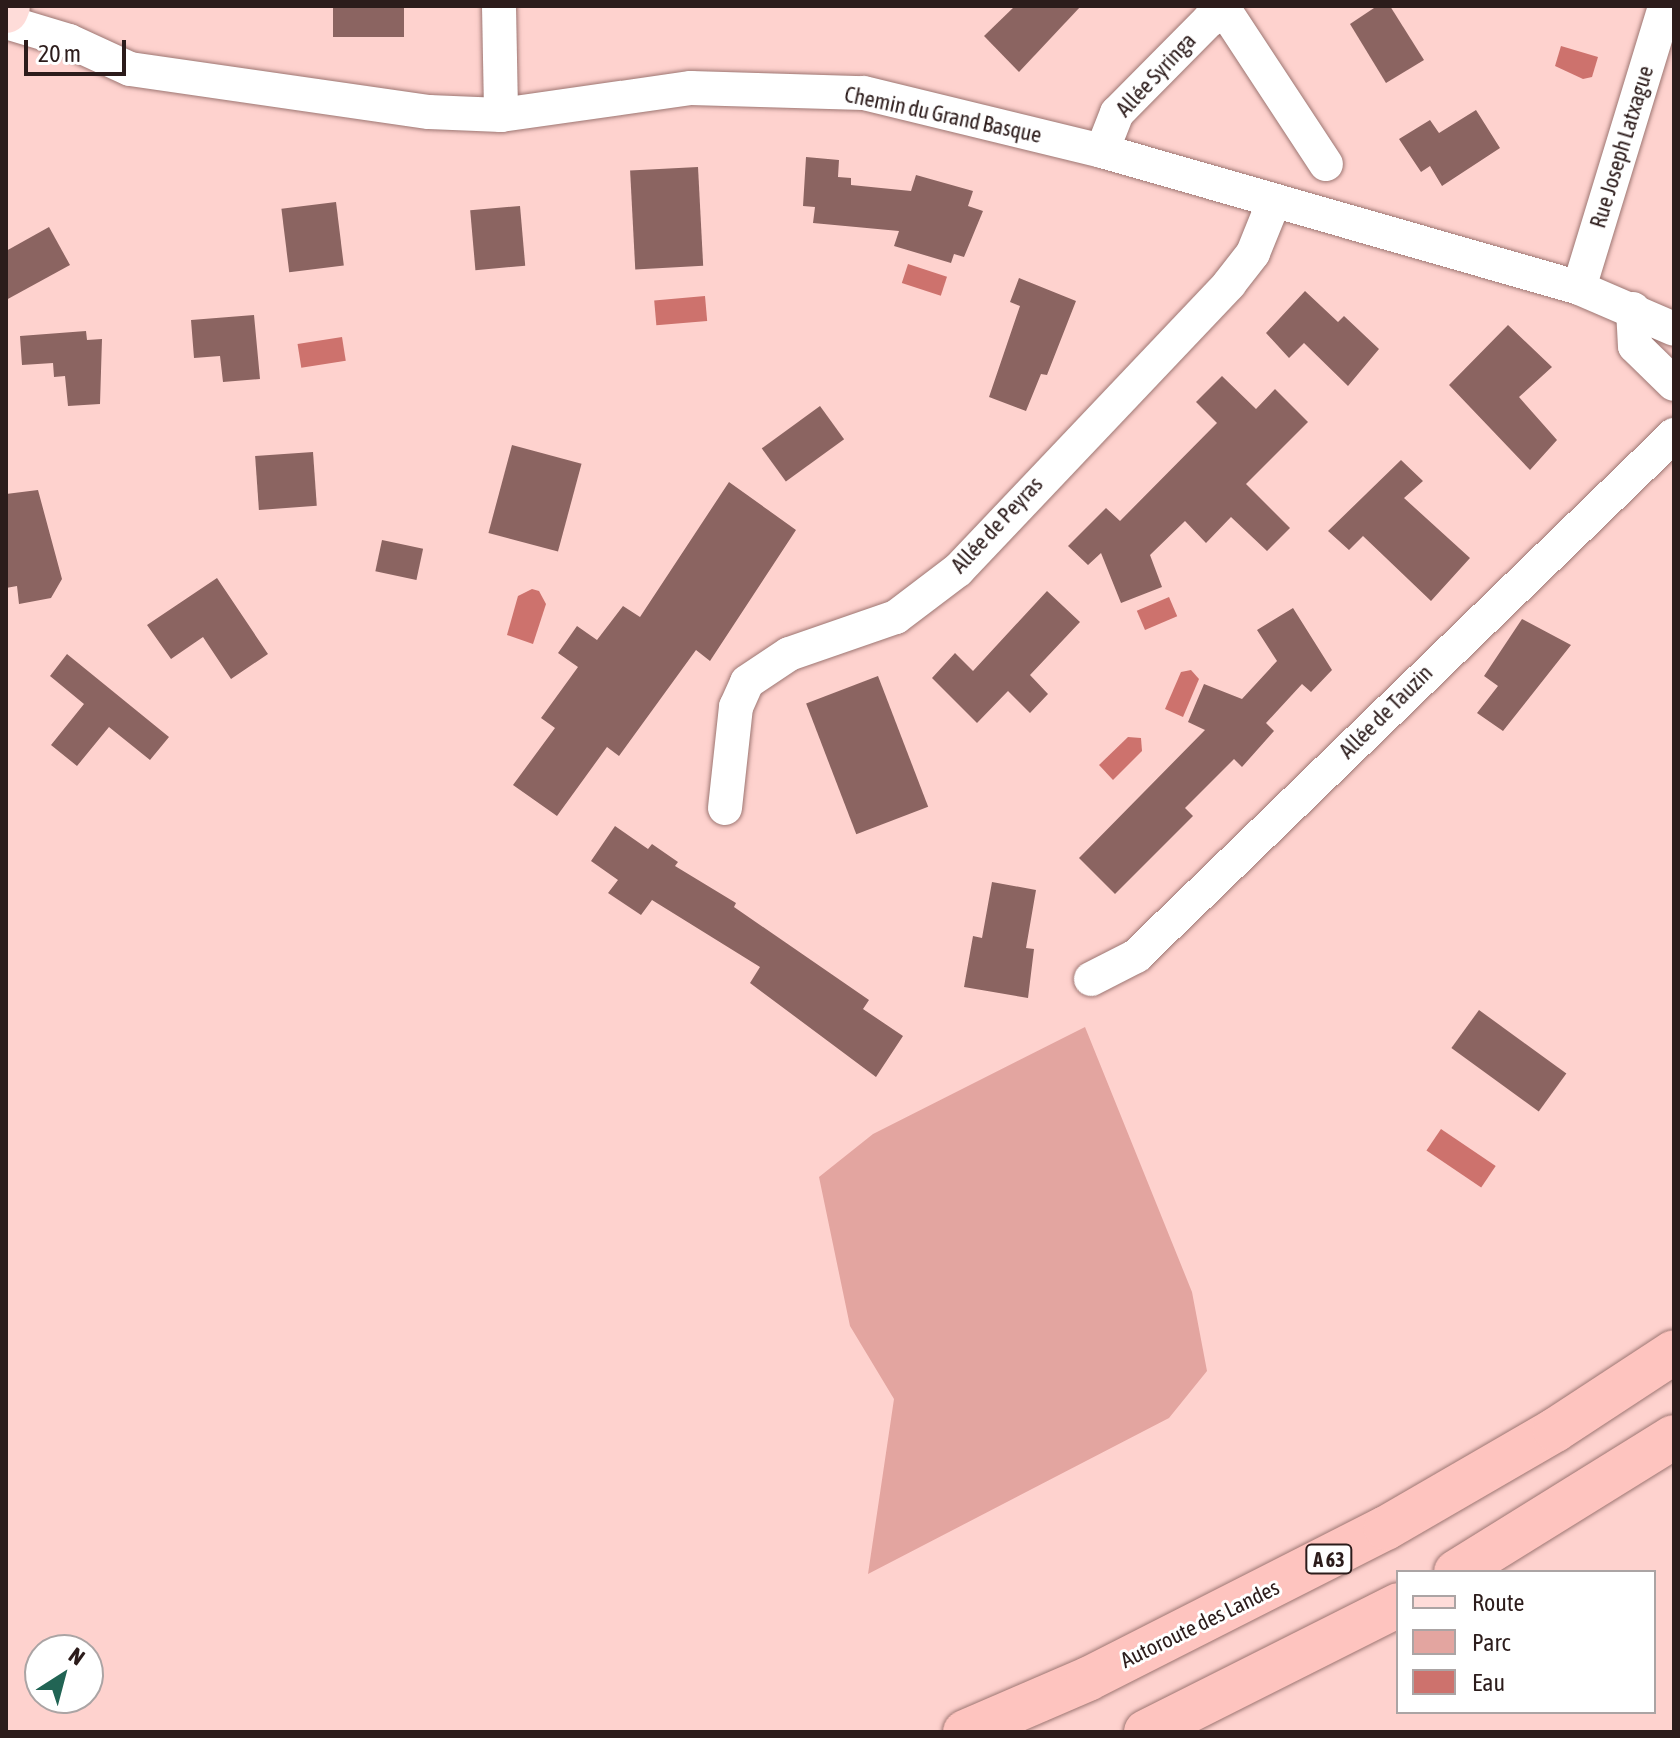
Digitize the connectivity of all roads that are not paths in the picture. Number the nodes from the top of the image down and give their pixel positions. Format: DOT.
graph roads {
  1 [pos="499,6"];
  2 [pos="1665,6"];
  3 [pos="1224,9"];
  4 [pos="6,22"];
  5 [pos="501,115"];
  6 [pos="1102,151"];
  7 [pos="1326,164"];
  8 [pos="1274,201"];
  9 [pos="1579,288"];
  10 [pos="1633,309"];
  11 [pos="1674,329"];
  12 [pos="1674,384"];
  13 [pos="1674,435"];
  14 [pos="725,808"];
  15 [pos="1091,979"];
  16 [pos="1674,1352"];
  17 [pos="1674,1437"];
  18 [pos="1459,1570"];
  19 [pos="1396,1606"];
  20 [pos="965,1732"];
  21 [pos="1146,1732"];
  1 -- 5 [label="street"];
  2 -- 9 [label="street, Rue Joseph Latxague"];
  3 -- 6 [label="street, Allée Syringa"];
  3 -- 7 [label="street, Allée Syringa"];
  4 -- 5 [label="street, Chemin du Grand Basque"];
  5 -- 6 [label="street, Chemin du Grand Basque"];
  6 -- 8 [label="street, Chemin du Grand Basque"];
  8 -- 9 [label="street, Chemin du Grand Basque"];
  8 -- 14 [label="street, Allée de Peyras"];
  9 -- 10 [label="street, Chemin du Grand Basque"];
  10 -- 11 [label="street, Chemin du Grand Basque"];
  10 -- 12 [label="street"];
  13 -- 15 [label="street, Allée de Tauzin"];
  16 -- 20 [label="highway, Autoroute des Landes / A 63"];
  17 -- 18 [label="highway"];
  19 -- 21 [label="highway"];
}
